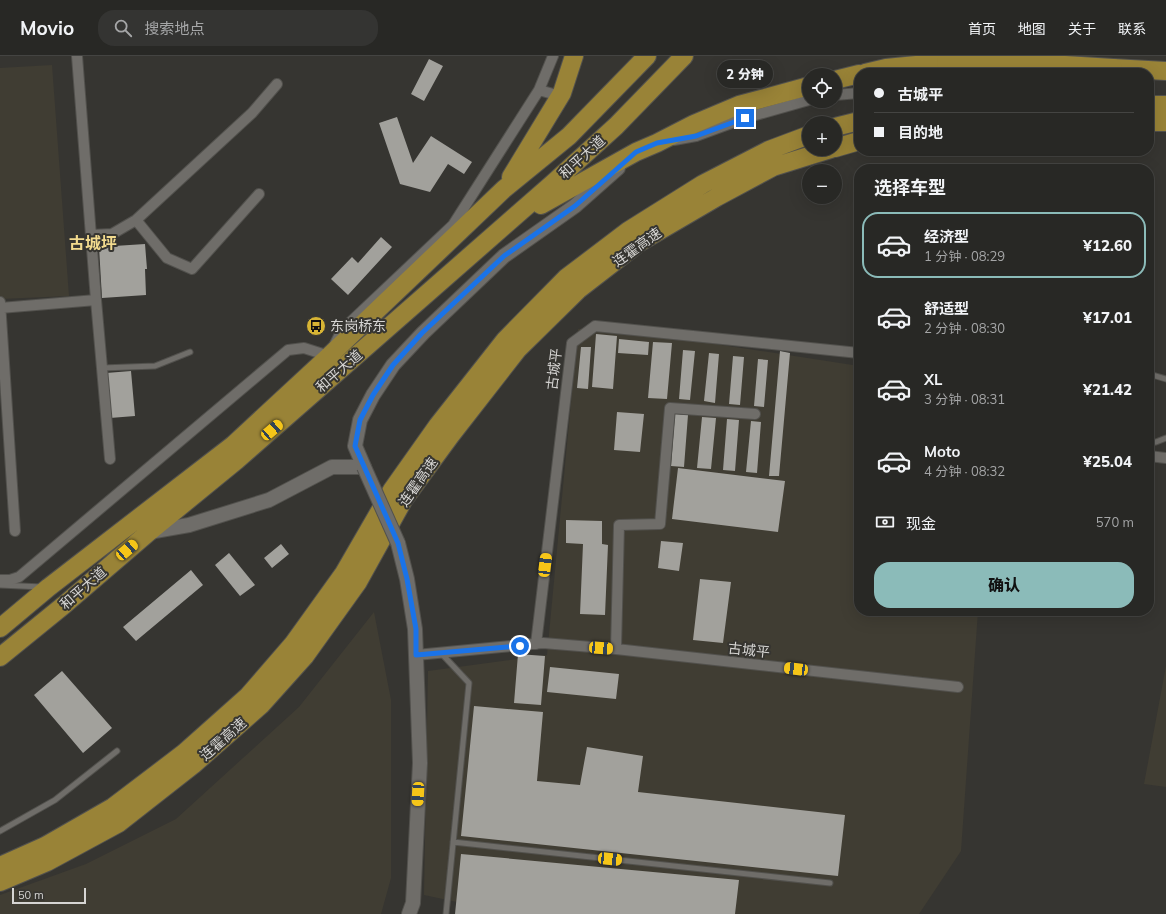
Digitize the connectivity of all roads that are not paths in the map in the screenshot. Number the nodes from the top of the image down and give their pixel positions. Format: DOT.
graph roads {
  1 [pos="77,56"];
  2 [pos="553,56"];
  3 [pos="574,56"];
  4 [pos="647,56"];
  5 [pos="684,56"];
  6 [pos="911,56"];
  7 [pos="1110,56"];
  8 [pos="886,68"];
  9 [pos="1107,68"];
  10 [pos="1121,68"];
  11 [pos="1154,70"];
  12 [pos="1166,71"];
  13 [pos="854,75"];
  14 [pos="842,78"];
  15 [pos="277,84"];
  16 [pos="802,88"];
  17 [pos="539,90"];
  18 [pos="854,93"];
  19 [pos="842,94"];
  20 [pos="560,96"];
  21 [pos="802,102"];
  22 [pos="1154,105"];
  23 [pos="1166,105"];
  24 [pos="1154,122"];
  25 [pos="1166,122"];
  26 [pos="854,123"];
  27 [pos="842,126"];
  28 [pos="802,138"];
  29 [pos="854,142"];
  30 [pos="657,143"];
  31 [pos="842,146"];
  32 [pos="636,152"];
  33 [pos="810,156"];
  34 [pos="504,189"];
  35 [pos="259,194"];
  36 [pos="136,220"];
  37 [pos="503,228"];
  38 [pos="91,235"];
  39 [pos="96,300"];
  40 [pos="0,302"];
  41 [pos="0,308"];
  42 [pos="190,352"];
  43 [pos="854,352"];
  44 [pos="329,356"];
  45 [pos="102,368"];
  46 [pos="1154,376"];
  47 [pos="1166,380"];
  48 [pos="756,414"];
  49 [pos="1166,438"];
  50 [pos="1154,442"];
  51 [pos="1154,457"];
  52 [pos="1166,458"];
  53 [pos="110,459"];
  54 [pos="364,467"];
  55 [pos="15,531"];
  56 [pos="149,532"];
  57 [pos="0,580"];
  58 [pos="0,585"];
  59 [pos="49,587"];
  60 [pos="0,628"];
  61 [pos="536,644"];
  62 [pos="616,649"];
  63 [pos="441,653"];
  64 [pos="416,655"];
  65 [pos="0,657"];
  66 [pos="958,687"];
  67 [pos="118,751"];
  68 [pos="0,831"];
  69 [pos="453,842"];
  70 [pos="0,866"];
  71 [pos="0,882"];
  72 [pos="830,883"];
  73 [pos="409,914"];
  74 [pos="446,914"];
  1 -- 38 [label="street"];
  2 -- 17 [label="street"];
  3 -- 20 [label="highway"];
  4 -- 34 [label="highway, 和平大道"];
  5 -- 37 [label="highway, 和平大道"];
  6 -- 8 [label="highway"];
  7 -- 9 [label="street"];
  8 -- 10 [label="highway, bridge"];
  11 -- 12 [label="highway, bridge"];
  13 -- 14 [label="highway"];
  15 -- 36 [label="street"];
  16 -- 30 [label="highway"];
  17 -- 20 [label="street"];
  17 -- 44 [label="street"];
  18 -- 19 [label="street"];
  20 -- 34 [label="highway"];
  21 -- 30 [label="street"];
  22 -- 23 [label="highway, bridge"];
  24 -- 25 [label="highway, bridge"];
  26 -- 27 [label="highway"];
  28 -- 70 [label="highway, 连霍高速"];
  29 -- 31 [label="highway"];
  30 -- 32 [label="highway"];
  32 -- 37 [label="highway"];
  32 -- 54 [label="main road"];
  33 -- 71 [label="highway, 连霍高速"];
  34 -- 44 [label="highway, 和平大道"];
  35 -- 36 [label="street"];
  36 -- 38 [label="street"];
  37 -- 56 [label="highway, 和平大道"];
  38 -- 39 [label="street"];
  39 -- 41 [label="street"];
  39 -- 45 [label="street"];
  40 -- 41 [label="street"];
  41 -- 55 [label="street"];
  42 -- 45 [label="lane"];
  43 -- 61 [label="street, 古城平"];
  44 -- 57 [label="street"];
  44 -- 59 [label="highway, 和平大道"];
  45 -- 53 [label="street"];
  46 -- 47 [label="lane"];
  48 -- 62 [label="street"];
  49 -- 50 [label="lane"];
  51 -- 52 [label="street"];
  54 -- 56 [label="main road"];
  54 -- 64 [label="main road, bridge"];
  56 -- 65 [label="highway, 和平大道"];
  58 -- 59 [label="lane"];
  59 -- 60 [label="highway, 和平大道"];
  61 -- 62 [label="street, 古城平"];
  61 -- 63 [label="street, 古城平"];
  62 -- 66 [label="street, 古城平"];
  63 -- 64 [label="street, 古城平"];
  63 -- 69 [label="lane"];
  64 -- 73 [label="main road"];
  67 -- 68 [label="lane"];
  69 -- 72 [label="lane"];
  69 -- 74 [label="lane"];
}
